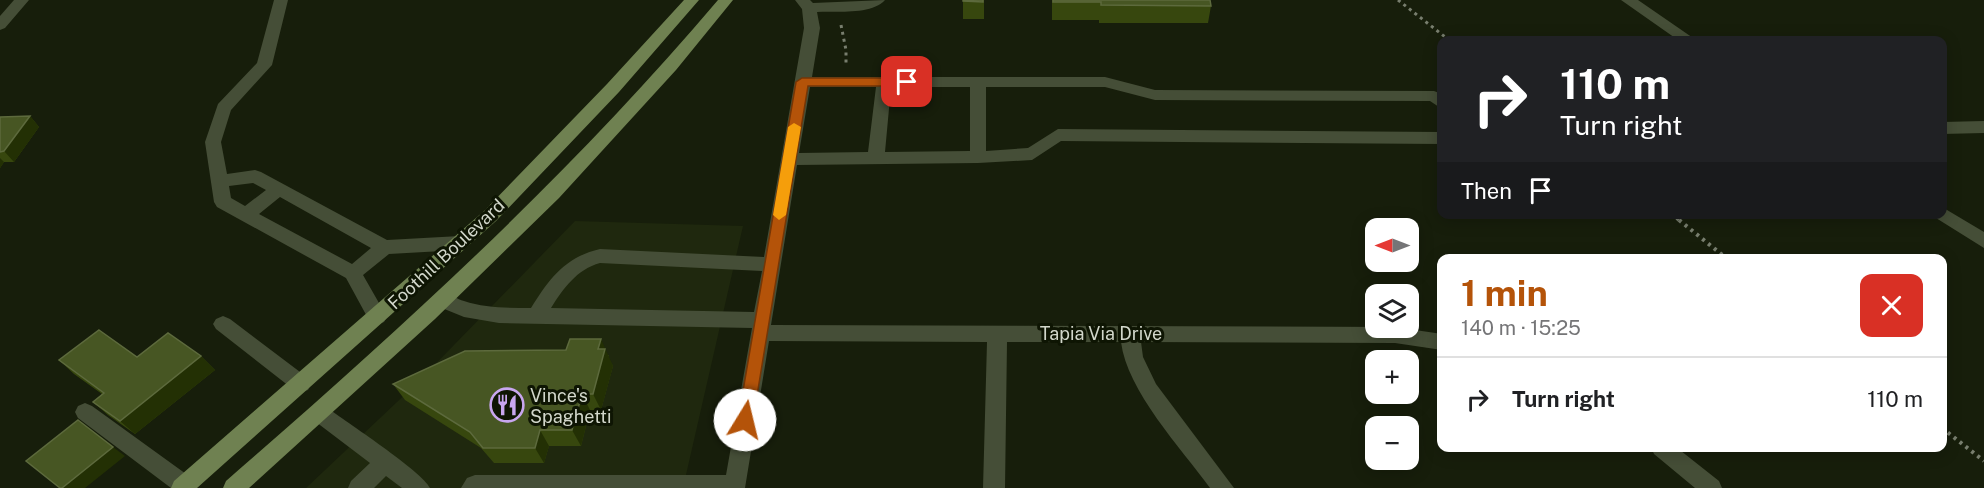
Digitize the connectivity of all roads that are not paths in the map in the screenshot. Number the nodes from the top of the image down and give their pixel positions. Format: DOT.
graph roads {
  1 [pos="22,0"];
  2 [pos="281,0"];
  3 [pos="692,0"];
  4 [pos="726,0"];
  5 [pos="878,0"];
  6 [pos="1628,0"];
  7 [pos="806,4"];
  8 [pos="0,25"];
  9 [pos="1682,36"];
  10 [pos="802,82"];
  11 [pos="884,82"];
  12 [pos="978,82"];
  13 [pos="1437,99"];
  14 [pos="1947,128"];
  15 [pos="1984,128"];
  16 [pos="1437,138"];
  17 [pos="978,157"];
  18 [pos="876,158"];
  19 [pos="789,159"];
  20 [pos="221,181"];
  21 [pos="279,189"];
  22 [pos="246,214"];
  23 [pos="1947,216"];
  24 [pos="1984,241"];
  25 [pos="460,243"];
  26 [pos="385,247"];
  27 [pos="771,264"];
  28 [pos="353,273"];
  29 [pos="444,301"];
  30 [pos="377,317"];
  31 [pos="535,317"];
  32 [pos="223,324"];
  33 [pos="760,327"];
  34 [pos="997,333"];
  35 [pos="1130,333"];
  36 [pos="1437,341"];
  37 [pos="301,384"];
  38 [pos="84,412"];
  39 [pos="319,413"];
  40 [pos="1667,452"];
  41 [pos="386,462"];
  42 [pos="184,487"];
  43 [pos="735,487"];
  44 [pos="234,488"];
  45 [pos="359,488"];
  46 [pos="419,488"];
  47 [pos="472,488"];
  48 [pos="994,488"];
  49 [pos="1223,488"];
  50 [pos="1711,488"];
  1 -- 8 [label="street"];
  2 -- 20 [label="street"];
  3 -- 25 [label="main road, Foothill Boulevard"];
  4 -- 29 [label="main road, Foothill Boulevard"];
  5 -- 7 [label="street"];
  6 -- 9 [label="street"];
  7 -- 10 [label="street"];
  10 -- 11 [label="street"];
  10 -- 19 [label="street"];
  11 -- 12 [label="street"];
  11 -- 18 [label="street"];
  12 -- 13 [label="street"];
  12 -- 17 [label="street"];
  14 -- 15 [label="street"];
  16 -- 17 [label="street"];
  17 -- 18 [label="street"];
  18 -- 19 [label="street"];
  19 -- 27 [label="street"];
  20 -- 21 [label="street"];
  20 -- 22 [label="street"];
  21 -- 22 [label="street"];
  21 -- 26 [label="street"];
  22 -- 28 [label="street"];
  23 -- 24 [label="street"];
  25 -- 26 [label="street"];
  25 -- 30 [label="main road, Foothill Boulevard"];
  26 -- 28 [label="street"];
  27 -- 31 [label="street"];
  27 -- 33 [label="street"];
  28 -- 30 [label="street"];
  29 -- 31 [label="street, Tapia Via Drive"];
  29 -- 39 [label="main road, Foothill Boulevard"];
  30 -- 37 [label="main road, Foothill Boulevard"];
  31 -- 33 [label="street, Tapia Via Drive"];
  32 -- 37 [label="street"];
  33 -- 34 [label="street, Tapia Via Drive"];
  33 -- 43 [label="street"];
  34 -- 35 [label="street, Tapia Via Drive"];
  34 -- 48 [label="street"];
  35 -- 36 [label="street, Tapia Via Drive"];
  35 -- 49 [label="street"];
  37 -- 42 [label="main road, Foothill Boulevard"];
  38 -- 42 [label="street"];
  39 -- 41 [label="street"];
  39 -- 44 [label="main road, Foothill Boulevard"];
  40 -- 50 [label="street"];
  41 -- 45 [label="street"];
  41 -- 46 [label="street"];
  43 -- 47 [label="street"];
}
